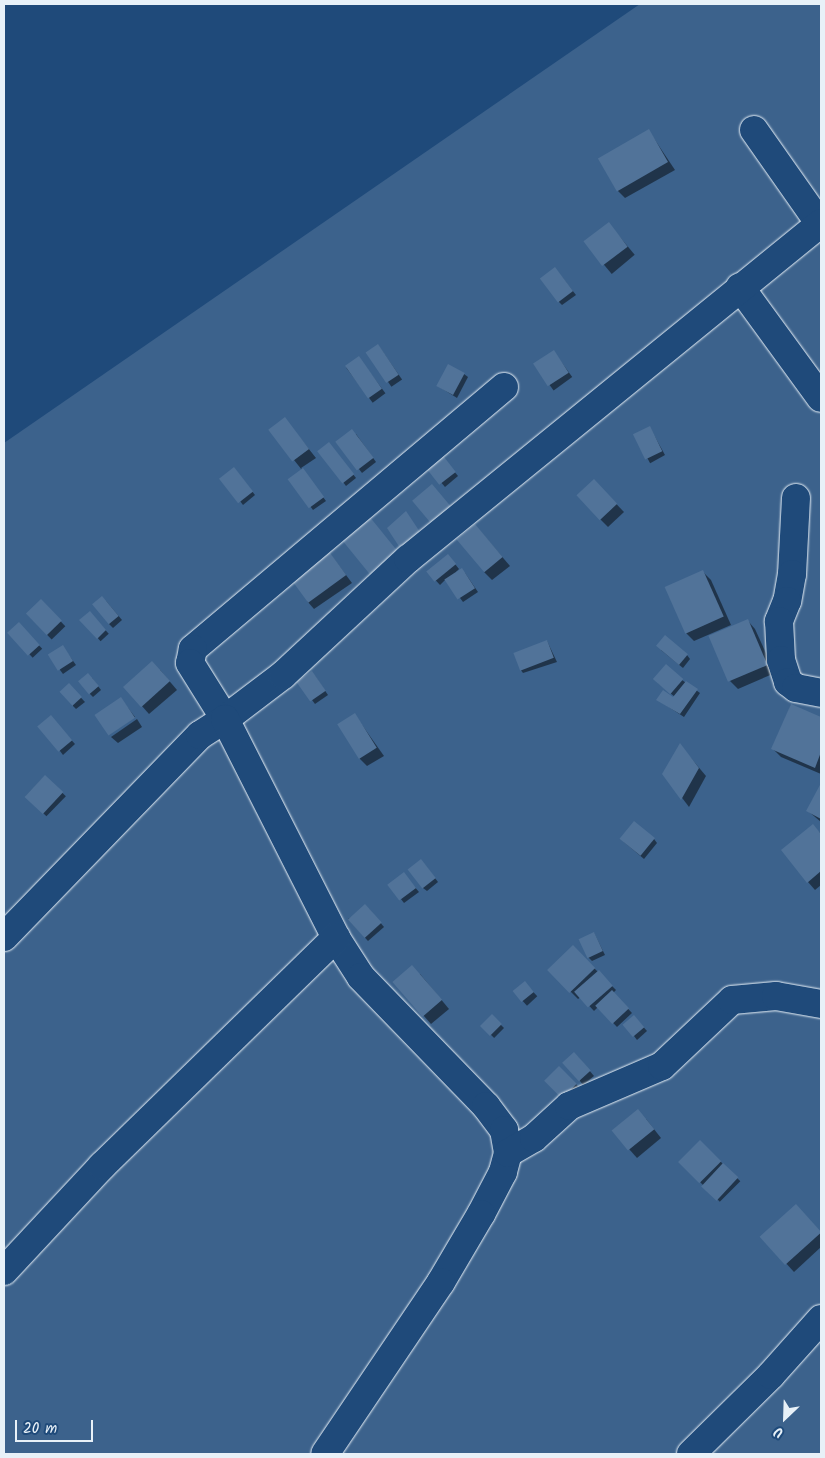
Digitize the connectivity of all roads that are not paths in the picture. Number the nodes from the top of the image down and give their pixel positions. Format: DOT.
graph roads {
  1 [pos="754,130"];
  2 [pos="820,223"];
  3 [pos="740,287"];
  4 [pos="504,387"];
  5 [pos="821,398"];
  6 [pos="796,498"];
  7 [pos="821,693"];
  8 [pos="225,719"];
  9 [pos="4,937"];
  10 [pos="336,938"];
  11 [pos="821,1004"];
  12 [pos="508,1153"];
  13 [pos="4,1271"];
  14 [pos="821,1318"];
  15 [pos="325,1454"];
  16 [pos="690,1454"];
  1 -- 2 [label="lane"];
  2 -- 3 [label="lane"];
  3 -- 5 [label="lane"];
  3 -- 8 [label="lane"];
  4 -- 8 [label="lane"];
  6 -- 7 [label="lane"];
  8 -- 9 [label="lane"];
  8 -- 10 [label="lane"];
  10 -- 12 [label="lane"];
  10 -- 13 [label="lane"];
  11 -- 12 [label="lane"];
  12 -- 15 [label="lane"];
  14 -- 16 [label="lane"];
}
